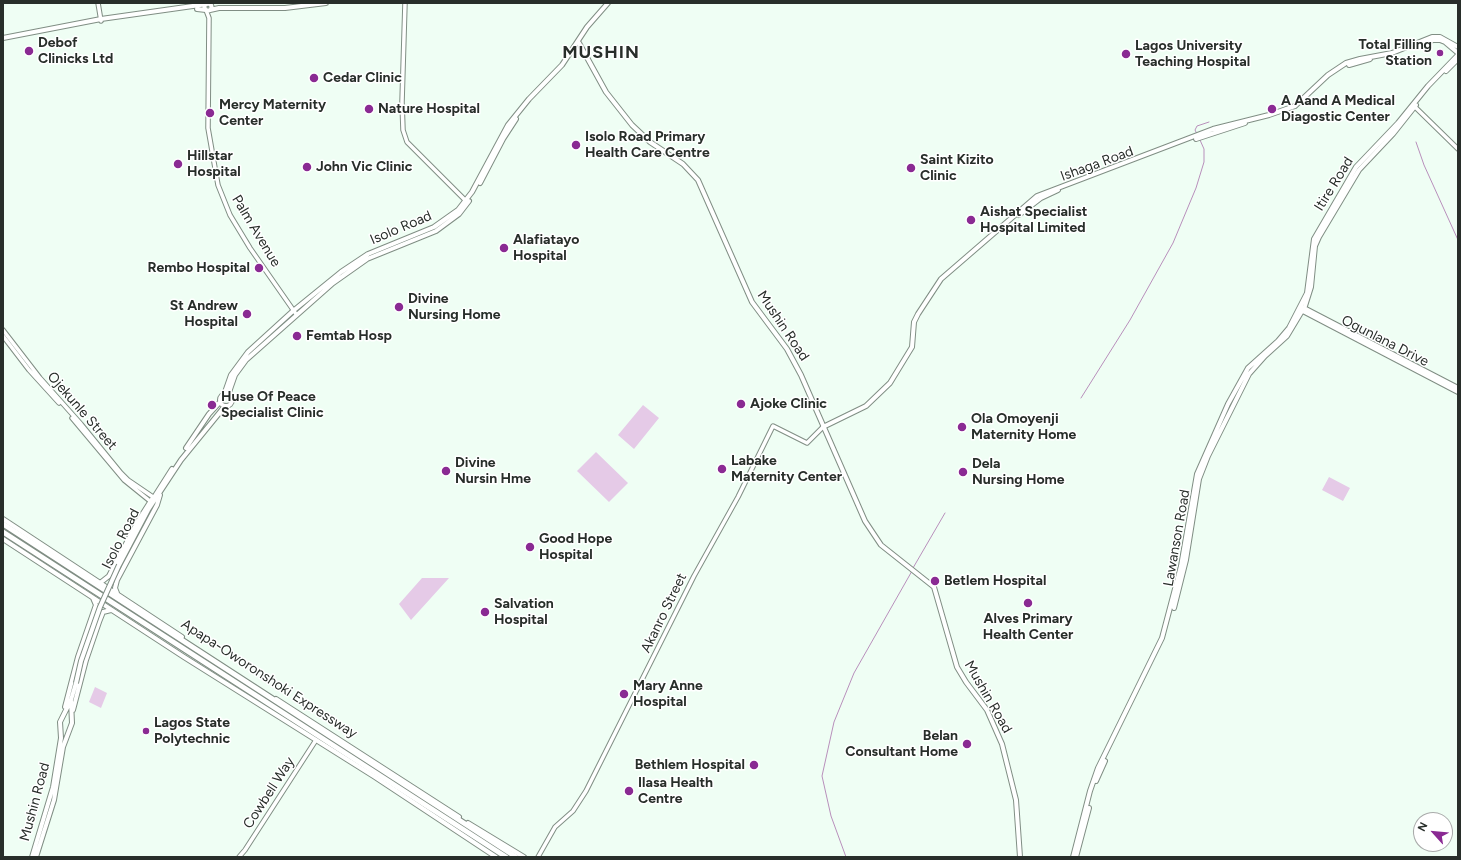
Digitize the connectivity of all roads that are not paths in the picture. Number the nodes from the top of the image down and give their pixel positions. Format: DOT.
graph roads {
  1 [pos="98,3"];
  2 [pos="208,3"];
  3 [pos="326,3"];
  4 [pos="405,3"];
  5 [pos="608,3"];
  6 [pos="612,3"];
  7 [pos="220,8"];
  8 [pos="208,10"];
  9 [pos="101,20"];
  10 [pos="3,39"];
  11 [pos="579,43"];
  12 [pos="1458,47"];
  13 [pos="1458,54"];
  14 [pos="1458,59"];
  15 [pos="1413,105"];
  16 [pos="1207,133"];
  17 [pos="1458,149"];
  18 [pos="485,170"];
  19 [pos="466,201"];
  20 [pos="418,237"];
  21 [pos="1301,308"];
  22 [pos="295,312"];
  23 [pos="3,330"];
  24 [pos="3,336"];
  25 [pos="1240,387"];
  26 [pos="1458,388"];
  27 [pos="1458,392"];
  28 [pos="226,395"];
  29 [pos="220,402"];
  30 [pos="225,406"];
  31 [pos="824,426"];
  32 [pos="162,489"];
  33 [pos="153,497"];
  34 [pos="150,501"];
  35 [pos="148,510"];
  36 [pos="3,519"];
  37 [pos="3,524"];
  38 [pos="3,532"];
  39 [pos="3,539"];
  40 [pos="100,583"];
  41 [pos="117,593"];
  42 [pos="93,597"];
  43 [pos="113,610"];
  44 [pos="71,700"];
  45 [pos="63,714"];
  46 [pos="72,716"];
  47 [pos="60,731"];
  48 [pos="69,731"];
  49 [pos="316,740"];
  50 [pos="60,753"];
  51 [pos="32,857"];
  52 [pos="36,857"];
  53 [pos="239,857"];
  54 [pos="496,857"];
  55 [pos="506,857"];
  56 [pos="516,857"];
  57 [pos="524,857"];
  58 [pos="538,857"];
  59 [pos="1020,857"];
  60 [pos="1073,857"];
  61 [pos="1076,857"];
  1 -- 9 [label="street"];
  2 -- 7 [label="main road"];
  2 -- 8 [label="main road"];
  2 -- 9 [label="main road"];
  3 -- 7 [label="main road"];
  4 -- 19 [label="street"];
  5 -- 18 [label="main road, Isolo Road"];
  6 -- 11 [label="main road, Isolo Road"];
  7 -- 8 [label="main road"];
  8 -- 9 [label="main road"];
  8 -- 22 [label="street, Palm Avenue"];
  9 -- 10 [label="main road"];
  11 -- 18 [label="main road, Isolo Road"];
  11 -- 31 [label="main road, Mushin Road"];
  12 -- 16 [label="main road, Ishaga Road"];
  13 -- 15 [label="main road, Itire Road"];
  13 -- 16 [label="main road, Ishaga Road"];
  14 -- 15 [label="main road, Itire Road"];
  15 -- 17 [label="street"];
  15 -- 21 [label="main road, Itire Road"];
  16 -- 31 [label="main road, Ishaga Road"];
  18 -- 19 [label="main road, Isolo Road"];
  18 -- 20 [label="main road, Isolo Road"];
  19 -- 20 [label="main road, Isolo Road"];
  20 -- 22 [label="main road, Isolo Road"];
  21 -- 25 [label="main road, Lawanson Road"];
  21 -- 26 [label="main road, Ogunlana Drive"];
  21 -- 27 [label="main road, Ogunlana Drive"];
  22 -- 28 [label="main road, Isolo Road"];
  23 -- 33 [label="street, Ojekunle Street"];
  24 -- 34 [label="street, Ojekunle Street"];
  25 -- 60 [label="main road, Lawanson Road"];
  25 -- 61 [label="main road, Lawanson Road"];
  28 -- 29 [label="main road"];
  28 -- 30 [label="main road"];
  29 -- 30 [label="main road"];
  29 -- 33 [label="main road"];
  30 -- 32 [label="main road, Isolo Road"];
  31 -- 58 [label="street, Akanro Street"];
  31 -- 59 [label="main road, Mushin Road"];
  32 -- 35 [label="main road, Isolo Road"];
  32 -- 41 [label="main road"];
  33 -- 34 [label="main road"];
  33 -- 35 [label="main road"];
  34 -- 40 [label="main road"];
  35 -- 44 [label="main road, Isolo Road, bridge"];
  36 -- 40 [label="main road, Apapa-Oworonshoki Expressway"];
  37 -- 56 [label="highway, Apapa-Oworonshoki Expressway"];
  38 -- 55 [label="highway, Apapa-Oworonshoki Expressway"];
  39 -- 42 [label="main road, Apapa-Oworonshoki Expressway"];
  40 -- 41 [label="main road, Apapa-Oworonshoki Expressway"];
  41 -- 57 [label="main road, Apapa-Oworonshoki Expressway"];
  42 -- 43 [label="main road, Apapa-Oworonshoki Expressway"];
  42 -- 45 [label="main road"];
  43 -- 46 [label="main road"];
  43 -- 49 [label="main road, Apapa-Oworonshoki Expressway"];
  44 -- 45 [label="main road"];
  44 -- 46 [label="main road"];
  45 -- 46 [label="main road"];
  45 -- 47 [label="main road"];
  46 -- 48 [label="main road"];
  47 -- 48 [label="main road"];
  47 -- 50 [label="main road"];
  48 -- 50 [label="main road"];
  49 -- 53 [label="street, Cowbell Way"];
  49 -- 54 [label="main road, Apapa-Oworonshoki Expressway"];
  50 -- 51 [label="main road, Mushin Road"];
  50 -- 52 [label="main road, Mushin Road"];
}
